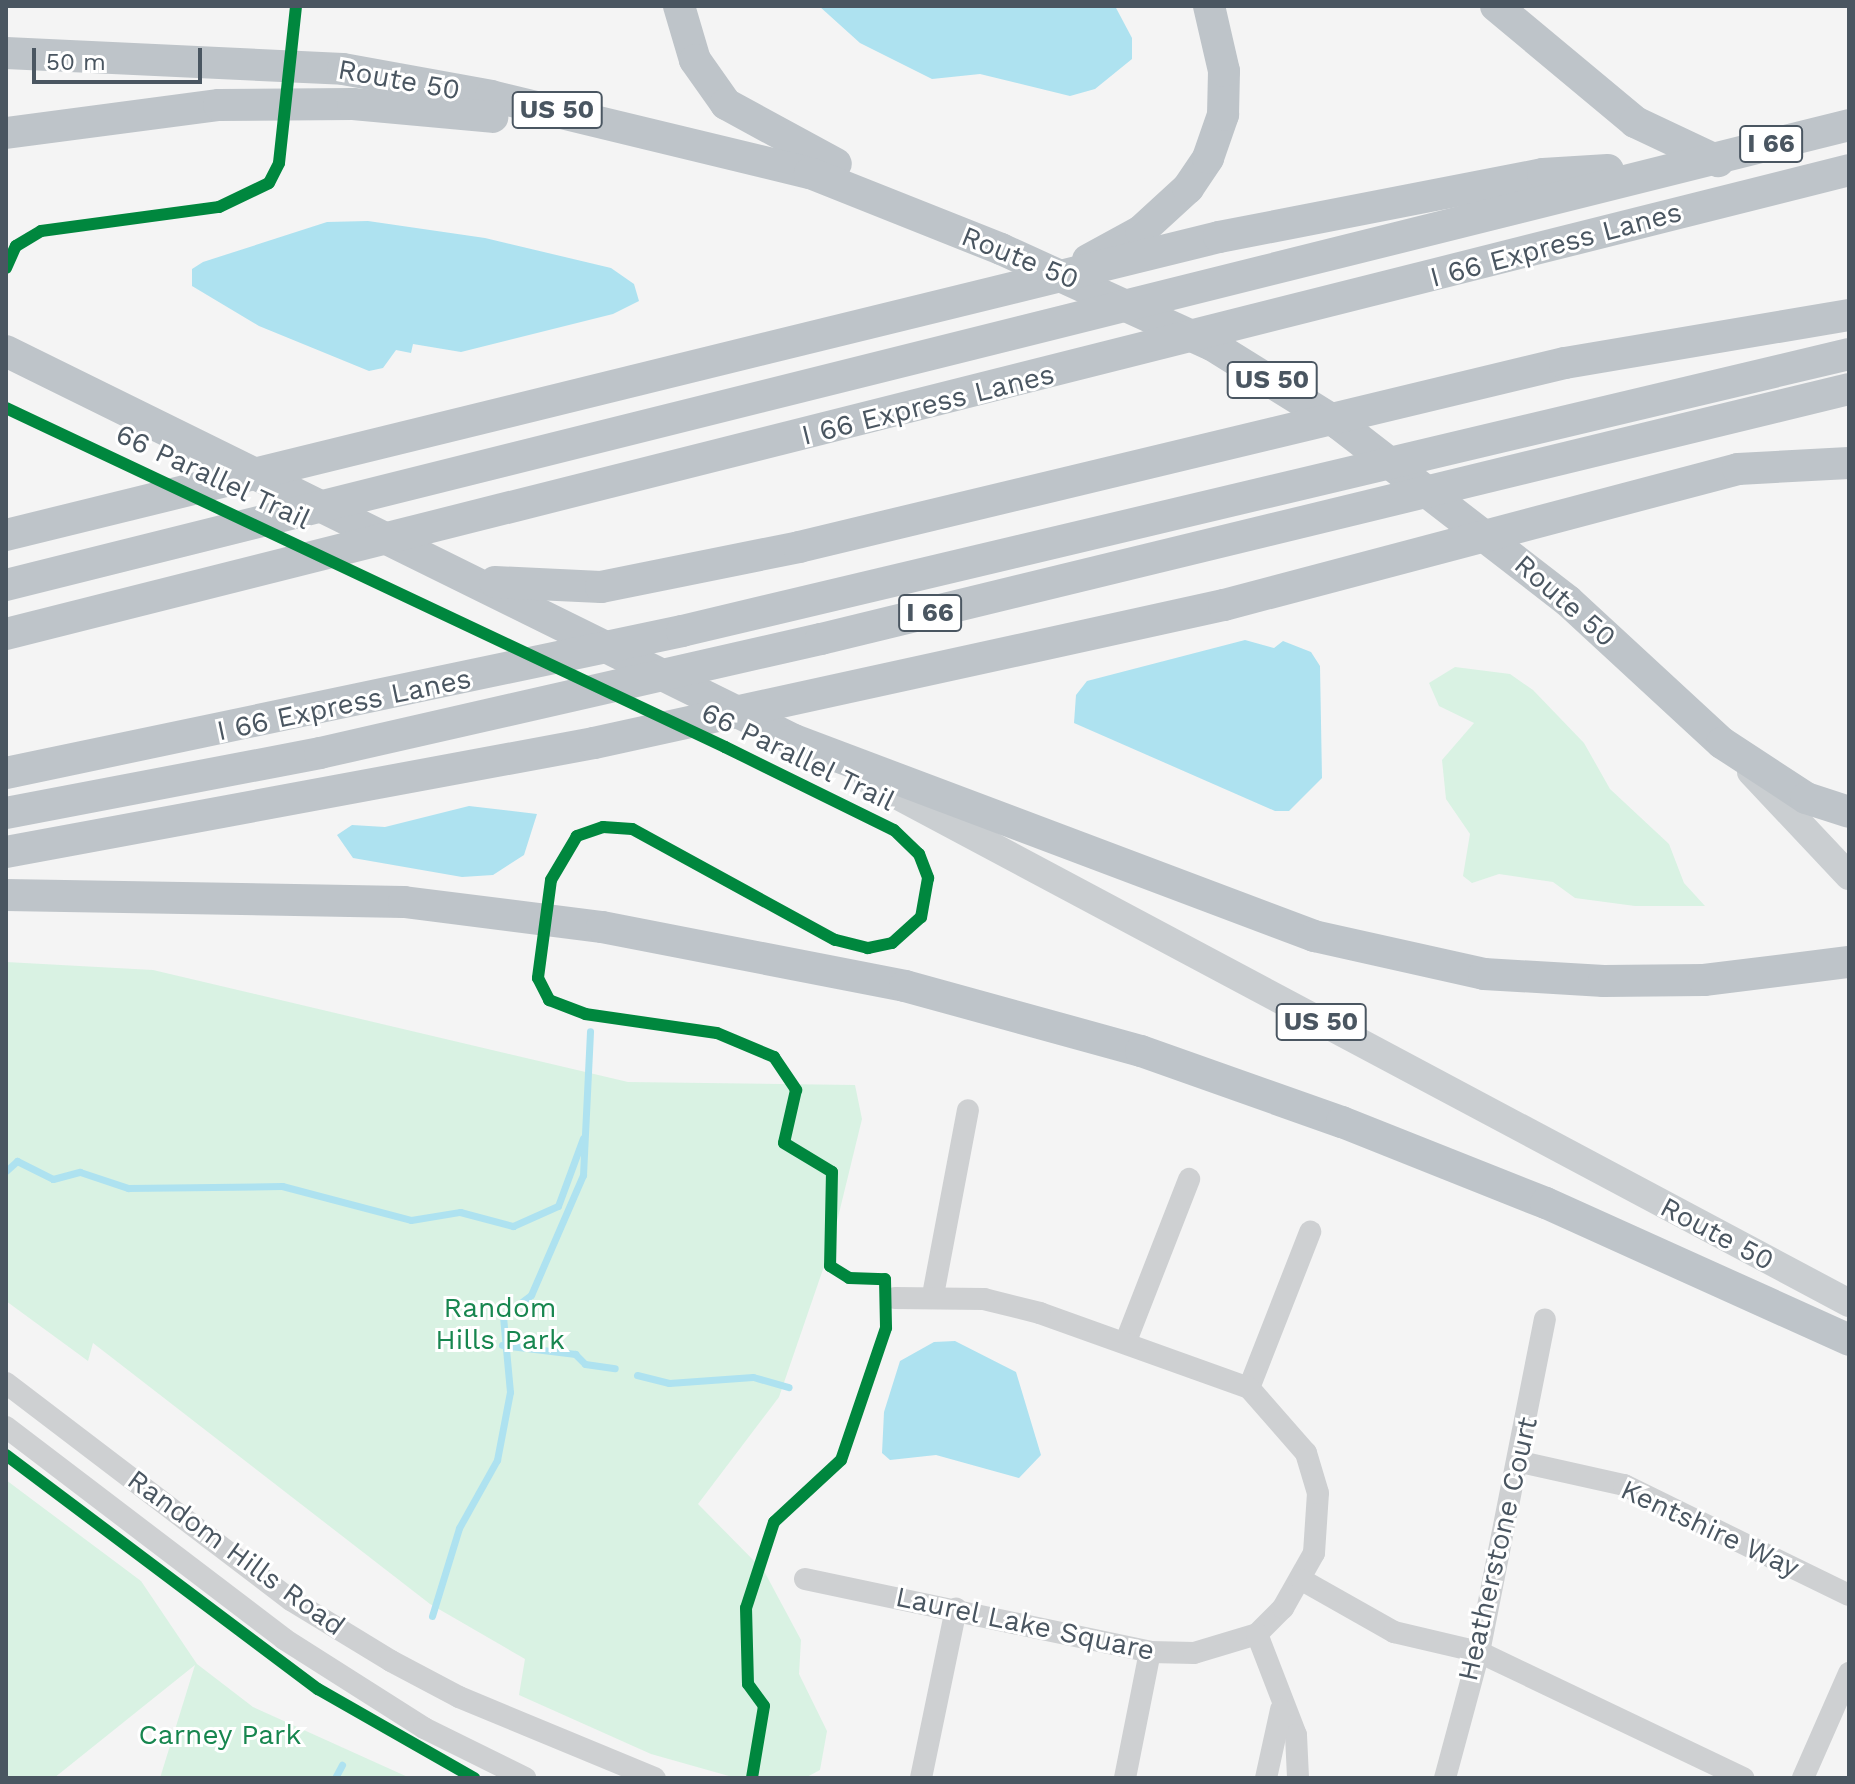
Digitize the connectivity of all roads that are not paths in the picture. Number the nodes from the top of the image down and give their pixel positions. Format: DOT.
graph roads {
  1 [pos="679,6"];
  2 [pos="1209,6"];
  3 [pos="1500,10"];
  4 [pos="6,53"];
  5 [pos="1849,125"];
  6 [pos="6,133"];
  7 [pos="729,151"];
  8 [pos="1693,164"];
  9 [pos="1849,170"];
  10 [pos="1849,190"];
  11 [pos="1009,244"];
  12 [pos="1027,289"];
  13 [pos="1849,315"];
  14 [pos="6,351"];
  15 [pos="1849,354"];
  16 [pos="1849,389"];
  17 [pos="1849,463"];
  18 [pos="6,535"];
  19 [pos="444,566"];
  20 [pos="6,585"];
  21 [pos="6,634"];
  22 [pos="794,740"];
  23 [pos="1722,743"];
  24 [pos="6,773"];
  25 [pos="1849,812"];
  26 [pos="6,813"];
  27 [pos="6,852"];
  28 [pos="1843,870"];
  29 [pos="6,895"];
  30 [pos="1849,962"];
  31 [pos="968,1110"];
  32 [pos="1189,1179"];
  33 [pos="1310,1232"];
  34 [pos="933,1295"];
  35 [pos="895,1298"];
  36 [pos="1849,1303"];
  37 [pos="1545,1319"];
  38 [pos="1849,1340"];
  39 [pos="1126,1341"];
  40 [pos="6,1383"];
  41 [pos="1249,1388"];
  42 [pos="6,1427"];
  43 [pos="1521,1462"];
  44 [pos="805,1579"];
  45 [pos="1302,1580"];
  46 [pos="1849,1595"];
  47 [pos="956,1609"];
  48 [pos="1257,1634"];
  49 [pos="1150,1652"];
  50 [pos="1479,1652"];
  51 [pos="1849,1673"];
  52 [pos="1281,1710"];
  53 [pos="525,1778"];
  54 [pos="655,1778"];
  55 [pos="921,1778"];
  56 [pos="1125,1778"];
  57 [pos="1266,1778"];
  58 [pos="1298,1778"];
  59 [pos="1445,1778"];
  60 [pos="1743,1778"];
  61 [pos="1803,1778"];
  1 -- 11 [label="highway"];
  2 -- 12 [label="highway"];
  3 -- 10 [label="highway"];
  4 -- 7 [label="highway, Route 50 / US 50"];
  5 -- 8 [label="highway, I 66"];
  6 -- 7 [label="highway"];
  7 -- 11 [label="highway, Route 50 / US 50"];
  8 -- 12 [label="highway"];
  8 -- 20 [label="highway, I 66"];
  9 -- 21 [label="highway, I 66 Express Lanes"];
  11 -- 23 [label="highway, Route 50 / US 50"];
  12 -- 18 [label="highway"];
  13 -- 19 [label="highway"];
  14 -- 19 [label="highway, Route 50 / US 50"];
  15 -- 24 [label="highway, I 66 Express Lanes"];
  16 -- 26 [label="highway, I 66"];
  17 -- 27 [label="highway"];
  19 -- 22 [label="highway, Route 50 / US 50"];
  22 -- 30 [label="highway"];
  22 -- 36 [label="main road, Route 50 / US 50"];
  23 -- 25 [label="highway"];
  23 -- 28 [label="main road, Route 50 / US 50"];
  29 -- 38 [label="highway"];
  31 -- 34 [label="street"];
  32 -- 39 [label="street"];
  33 -- 41 [label="street"];
  34 -- 35 [label="street"];
  34 -- 39 [label="street"];
  37 -- 43 [label="street, Heatherstone Court"];
  39 -- 41 [label="street"];
  40 -- 54 [label="street, Random Hills Road"];
  41 -- 45 [label="street"];
  42 -- 53 [label="street, Random Hills Road"];
  43 -- 46 [label="street, Kentshire Way"];
  43 -- 50 [label="street, Heatherstone Court"];
  44 -- 47 [label="street, Laurel Lake Square"];
  45 -- 48 [label="street"];
  45 -- 50 [label="street"];
  47 -- 49 [label="street, Laurel Lake Square"];
  47 -- 55 [label="street"];
  48 -- 49 [label="street, Laurel Lake Square"];
  48 -- 52 [label="street"];
  49 -- 56 [label="street"];
  50 -- 59 [label="street, Heatherstone Court"];
  50 -- 60 [label="street"];
  51 -- 61 [label="street"];
  52 -- 57 [label="street"];
  52 -- 58 [label="street"];
}
